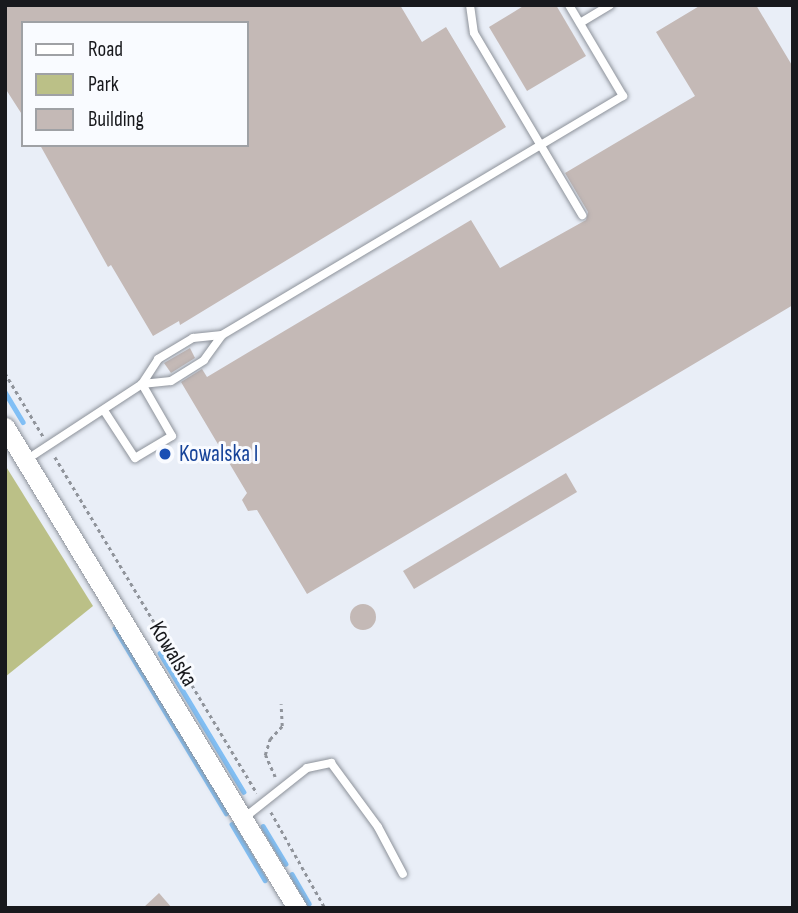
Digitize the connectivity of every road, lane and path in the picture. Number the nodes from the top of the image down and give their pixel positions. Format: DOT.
graph roads {
  1 [pos="569,5"];
  2 [pos="610,5"];
  3 [pos="471,6"];
  4 [pos="580,23"];
  5 [pos="540,146"];
  6 [pos="582,215"];
  7 [pos="222,335"];
  8 [pos="5,373"];
  9 [pos="142,384"];
  10 [pos="105,412"];
  11 [pos="5,427"];
  12 [pos="43,435"];
  13 [pos="26,460"];
  14 [pos="59,462"];
  15 [pos="281,704"];
  16 [pos="280,790"];
  17 [pos="259,796"];
  18 [pos="269,811"];
  19 [pos="243,819"];
  20 [pos="403,874"];
  21 [pos="297,908"];
  22 [pos="325,908"];
  1 -- 4 [label="lane"];
  2 -- 4 [label="lane"];
  3 -- 5 [label="lane"];
  4 -- 5 [label="lane"];
  5 -- 6 [label="lane"];
  5 -- 7 [label="lane"];
  7 -- 9 [label="lane"];
  7 -- 9 [label="lane"];
  8 -- 12 [label="path"];
  9 -- 10 [label="lane"];
  9 -- 10 [label="lane"];
  10 -- 13 [label="lane"];
  11 -- 13 [label="street, Kowalska"];
  13 -- 19 [label="street, Kowalska"];
  14 -- 17 [label="path"];
  15 -- 16 [label="path"];
  16 -- 19 [label="lane"];
  16 -- 20 [label="lane"];
  18 -- 22 [label="path"];
  19 -- 21 [label="street, Kowalska"];
}
